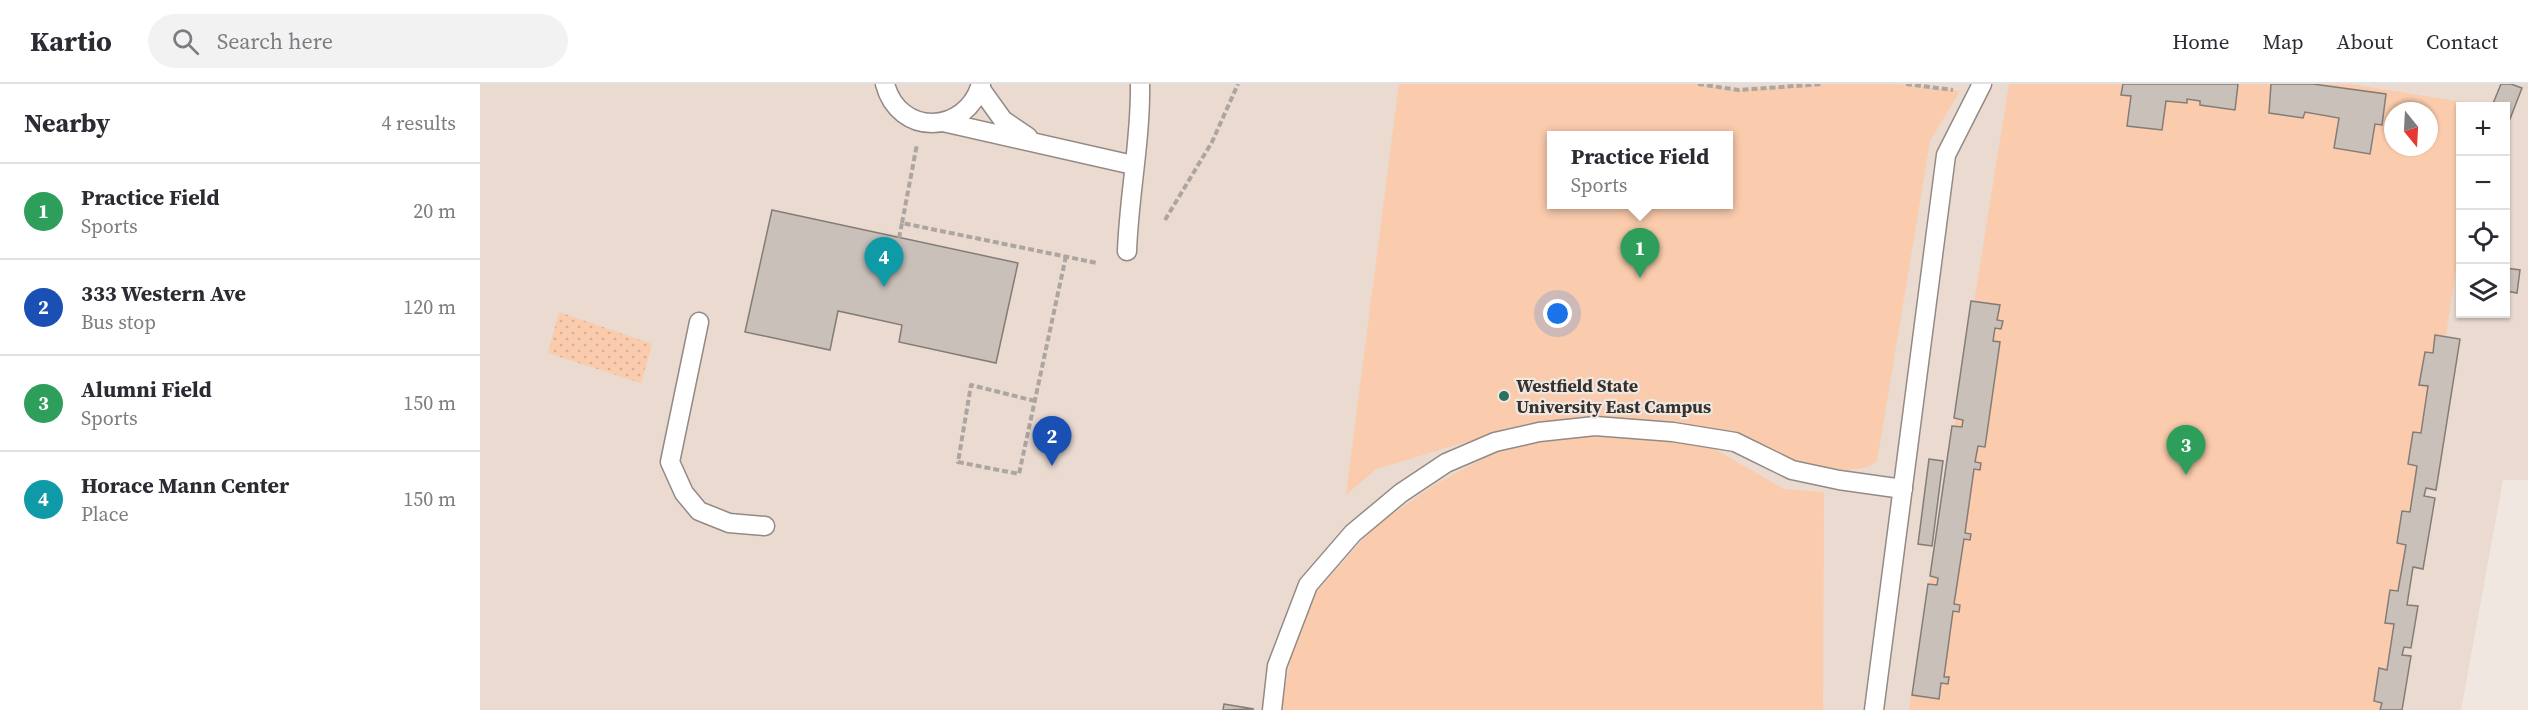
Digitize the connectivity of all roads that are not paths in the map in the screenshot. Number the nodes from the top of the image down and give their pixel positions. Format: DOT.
graph roads {
  1 [pos="885,84"];
  2 [pos="1140,84"];
  3 [pos="1982,84"];
  4 [pos="981,86"];
  5 [pos="943,122"];
  6 [pos="1046,146"];
  7 [pos="1133,165"];
  8 [pos="1127,251"];
  9 [pos="699,322"];
  10 [pos="1903,489"];
  11 [pos="765,526"];
  12 [pos="1272,710"];
  13 [pos="1874,710"];
  1 -- 5 [label="lane"];
  2 -- 7 [label="lane"];
  3 -- 10 [label="lane"];
  4 -- 5 [label="lane"];
  4 -- 6 [label="lane"];
  5 -- 6 [label="lane"];
  6 -- 7 [label="lane"];
  7 -- 8 [label="lane"];
  9 -- 11 [label="lane"];
  10 -- 12 [label="lane"];
  10 -- 13 [label="lane"];
}
